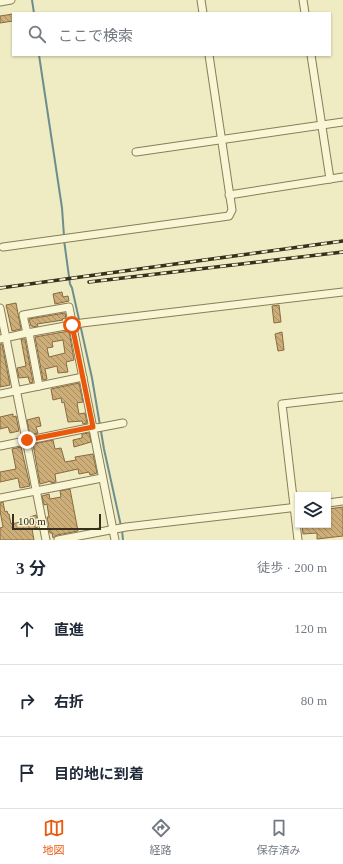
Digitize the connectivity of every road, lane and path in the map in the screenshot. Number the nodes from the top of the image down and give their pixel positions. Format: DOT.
graph roads {
  1 [pos="11,0"];
  2 [pos="201,0"];
  3 [pos="303,0"];
  4 [pos="0,2"];
  5 [pos="203,12"];
  6 [pos="305,12"];
  7 [pos="209,56"];
  8 [pos="311,56"];
  9 [pos="343,122"];
  10 [pos="322,124"];
  11 [pos="221,140"];
  12 [pos="136,152"];
  13 [pos="343,177"];
  14 [pos="330,179"];
  15 [pos="230,195"];
  16 [pos="3,247"];
  17 [pos="343,292"];
  18 [pos="0,308"];
  19 [pos="77,324"];
  20 [pos="28,333"];
  21 [pos="3,339"];
  22 [pos="83,377"];
  23 [pos="39,386"];
  24 [pos="16,390"];
  25 [pos="0,394"];
  26 [pos="343,397"];
  27 [pos="123,423"];
  28 [pos="98,427"];
  29 [pos="27,440"];
  30 [pos="0,446"];
  31 [pos="102,478"];
  32 [pos="36,491"];
  33 [pos="0,498"];
  34 [pos="343,501"];
  35 [pos="331,503"];
  36 [pos="295,506"];
  37 [pos="295,507"];
  38 [pos="119,528"];
  39 [pos="297,528"];
  40 [pos="46,540"];
  41 [pos="58,540"];
  42 [pos="116,540"];
  43 [pos="298,540"];
  1 -- 4 [label="street"];
  2 -- 5 [label="street"];
  3 -- 6 [label="street"];
  7 -- 11 [label="street"];
  8 -- 10 [label="street"];
  9 -- 10 [label="street"];
  10 -- 11 [label="street"];
  10 -- 14 [label="street"];
  11 -- 12 [label="street"];
  11 -- 15 [label="street"];
  13 -- 14 [label="street"];
  14 -- 15 [label="street"];
  15 -- 16 [label="street"];
  17 -- 19 [label="street"];
  18 -- 21 [label="street"];
  19 -- 20 [label="street"];
  19 -- 20 [label="street"];
  19 -- 22 [label="street"];
  20 -- 21 [label="street"];
  20 -- 23 [label="street"];
  21 -- 24 [label="street"];
  22 -- 23 [label="street"];
  22 -- 28 [label="street"];
  23 -- 24 [label="street"];
  24 -- 25 [label="street"];
  24 -- 29 [label="street"];
  26 -- 36 [label="street"];
  27 -- 28 [label="street"];
  28 -- 29 [label="street"];
  28 -- 31 [label="street"];
  29 -- 30 [label="street"];
  29 -- 32 [label="street"];
  31 -- 32 [label="street"];
  31 -- 38 [label="street"];
  32 -- 33 [label="street"];
  32 -- 40 [label="street"];
  34 -- 35 [label="street"];
  37 -- 38 [label="street"];
  38 -- 41 [label="street"];
  38 -- 42 [label="street"];
  39 -- 43 [label="street"];
}
